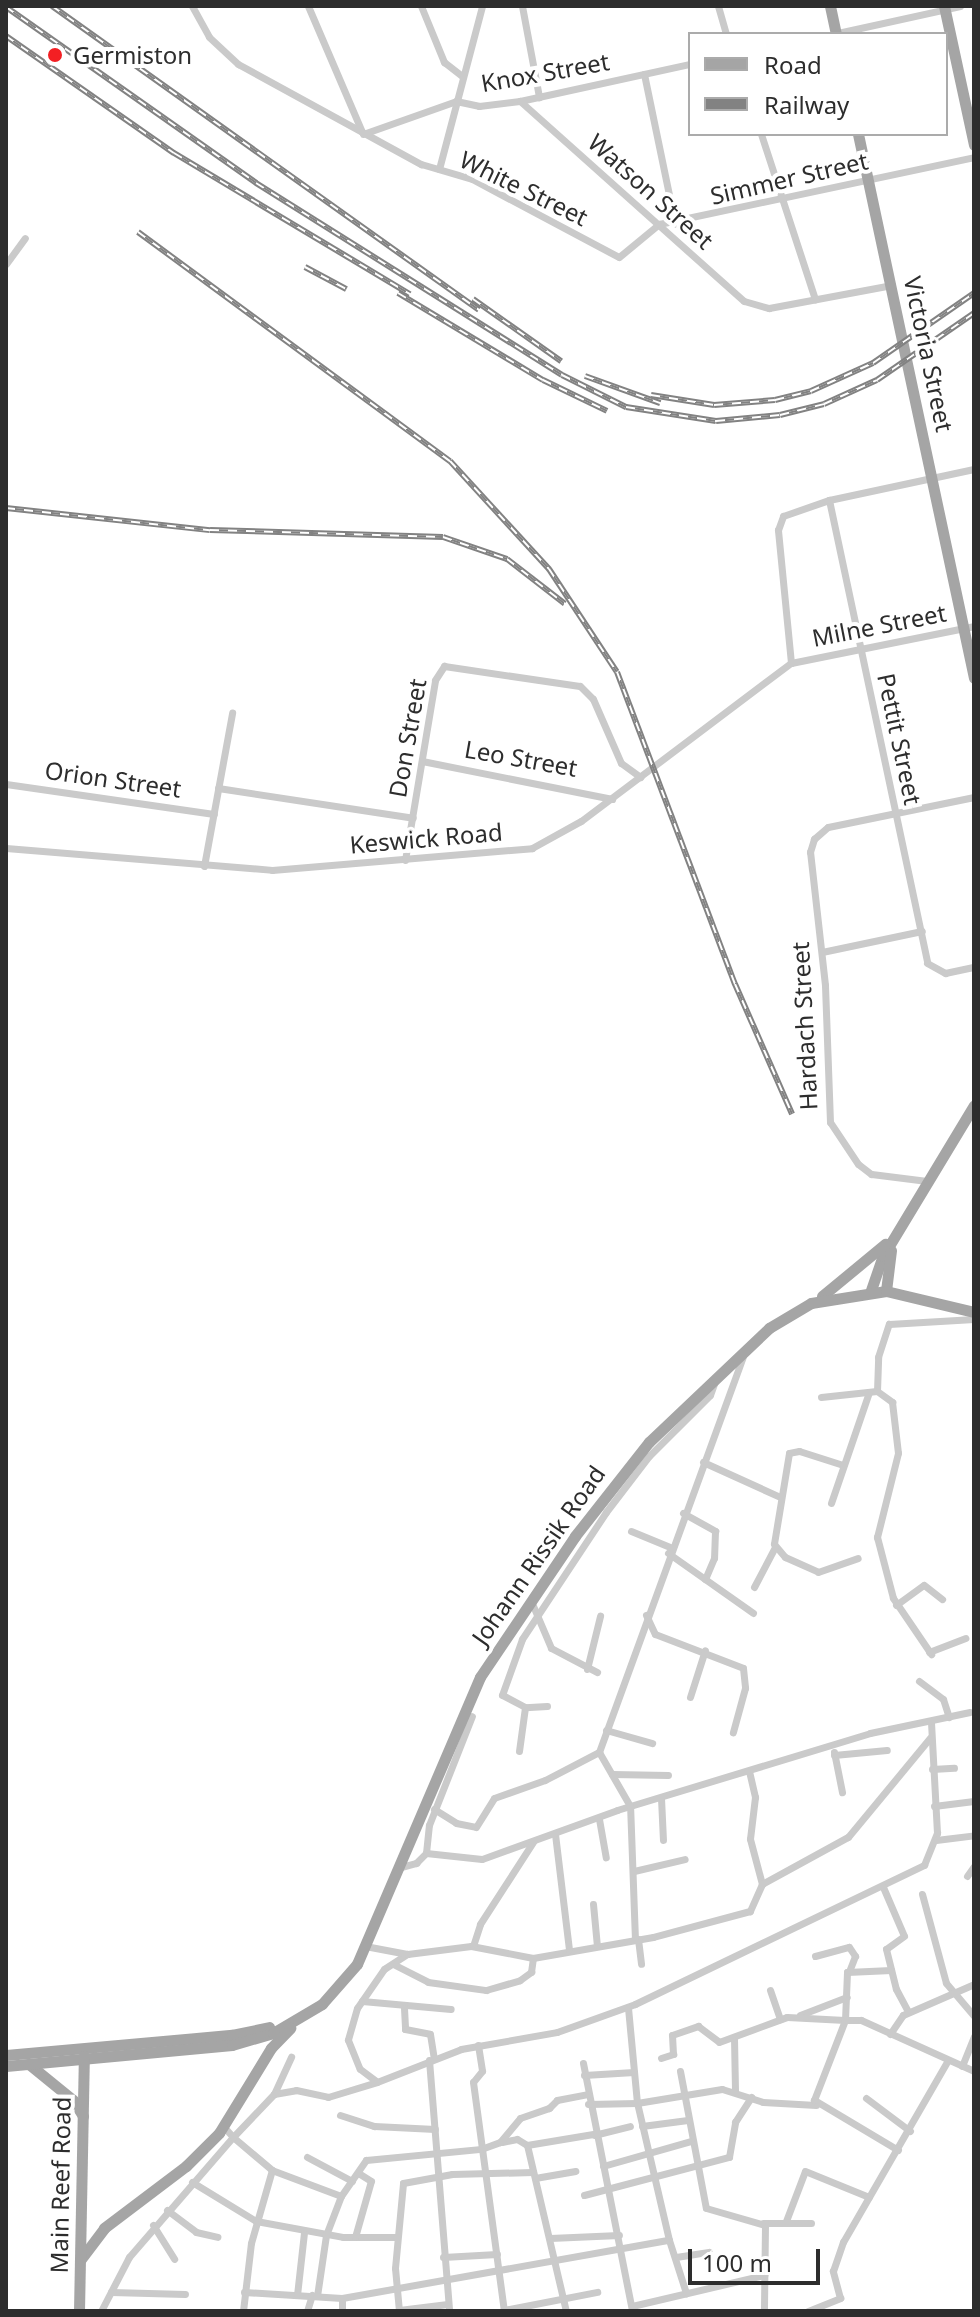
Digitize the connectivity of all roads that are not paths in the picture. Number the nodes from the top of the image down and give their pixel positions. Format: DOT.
graph roads {
  1 [pos="192,6"];
  2 [pos="308,6"];
  3 [pos="421,6"];
  4 [pos="482,6"];
  5 [pos="522,6"];
  6 [pos="718,6"];
  7 [pos="830,6"];
  8 [pos="960,6"];
  9 [pos="945,8"];
  10 [pos="725,32"];
  11 [pos="835,32"];
  12 [pos="843,32"];
  13 [pos="688,64"];
  14 [pos="644,74"];
  15 [pos="463,77"];
  16 [pos="539,97"];
  17 [pos="456,101"];
  18 [pos="520,101"];
  19 [pos="363,134"];
  20 [pos="762,136"];
  21 [pos="858,136"];
  22 [pos="974,145"];
  23 [pos="974,157"];
  24 [pos="439,169"];
  25 [pos="868,181"];
  26 [pos="784,200"];
  27 [pos="659,224"];
  28 [pos="675,224"];
  29 [pos="25,238"];
  30 [pos="6,264"];
  31 [pos="892,285"];
  32 [pos="815,299"];
  33 [pos="974,469"];
  34 [pos="935,478"];
  35 [pos="829,500"];
  36 [pos="968,627"];
  37 [pos="859,648"];
  38 [pos="791,663"];
  39 [pos="974,678"];
  40 [pos="232,713"];
  41 [pos="422,761"];
  42 [pos="640,777"];
  43 [pos="6,784"];
  44 [pos="218,788"];
  45 [pos="974,797"];
  46 [pos="612,799"];
  47 [pos="896,813"];
  48 [pos="214,814"];
  49 [pos="413,818"];
  50 [pos="6,848"];
  51 [pos="405,860"];
  52 [pos="204,866"];
  53 [pos="922,931"];
  54 [pos="822,952"];
  55 [pos="974,967"];
  56 [pos="974,1105"];
  57 [pos="927,1181"];
  58 [pos="899,1230"];
  59 [pos="893,1242"];
  60 [pos="871,1290"];
  61 [pos="886,1291"];
  62 [pos="811,1303"];
  63 [pos="974,1312"];
  64 [pos="974,1319"];
  65 [pos="746,1349"];
  66 [pos="717,1376"];
  67 [pos="873,1392"];
  68 [pos="821,1397"];
  69 [pos="703,1462"];
  70 [pos="843,1465"];
  71 [pos="780,1497"];
  72 [pos="831,1503"];
  73 [pos="683,1513"];
  74 [pos="631,1531"];
  75 [pos="775,1547"];
  76 [pos="669,1550"];
  77 [pos="858,1558"];
  78 [pos="705,1579"];
  79 [pos="754,1587"];
  80 [pos="942,1599"];
  81 [pos="531,1601"];
  82 [pos="896,1605"];
  83 [pos="753,1613"];
  84 [pos="646,1615"];
  85 [pos="538,1616"];
  86 [pos="600,1616"];
  87 [pos="965,1638"];
  88 [pos="705,1650"];
  89 [pos="587,1669"];
  90 [pos="597,1672"];
  91 [pos="919,1681"];
  92 [pos="690,1697"];
  93 [pos="547,1706"];
  94 [pos="525,1707"];
  95 [pos="970,1712"];
  96 [pos="472,1716"];
  97 [pos="949,1717"];
  98 [pos="931,1722"];
  99 [pos="606,1730"];
  100 [pos="733,1732"];
  101 [pos="930,1738"];
  102 [pos="652,1743"];
  103 [pos="832,1746"];
  104 [pos="887,1750"];
  105 [pos="519,1751"];
  106 [pos="599,1752"];
  107 [pos="834,1755"];
  108 [pos="954,1768"];
  109 [pos="932,1769"];
  110 [pos="749,1771"];
  111 [pos="612,1774"];
  112 [pos="668,1775"];
  113 [pos="842,1792"];
  114 [pos="661,1798"];
  115 [pos="974,1801"];
  116 [pos="630,1806"];
  117 [pos="934,1806"];
  118 [pos="434,1809"];
  119 [pos="599,1819"];
  120 [pos="555,1834"];
  121 [pos="974,1835"];
  122 [pos="663,1840"];
  123 [pos="936,1840"];
  124 [pos="533,1842"];
  125 [pos="426,1853"];
  126 [pos="606,1857"];
  127 [pos="685,1859"];
  128 [pos="974,1866"];
  129 [pos="401,1867"];
  130 [pos="634,1871"];
  131 [pos="967,1876"];
  132 [pos="762,1884"];
  133 [pos="883,1887"];
  134 [pos="922,1894"];
  135 [pos="593,1904"];
  136 [pos="636,1940"];
  137 [pos="365,1946"];
  138 [pos="473,1946"];
  139 [pos="597,1946"];
  140 [pos="569,1949"];
  141 [pos="407,1954"];
  142 [pos="815,1956"];
  143 [pos="533,1958"];
  144 [pos="392,1964"];
  145 [pos="641,1964"];
  146 [pos="850,1969"];
  147 [pos="891,1970"];
  148 [pos="974,1984"];
  149 [pos="770,1990"];
  150 [pos="953,1996"];
  151 [pos="847,1997"];
  152 [pos="362,2001"];
  153 [pos="628,2007"];
  154 [pos="404,2008"];
  155 [pos="451,2009"];
  156 [pos="908,2012"];
  157 [pos="306,2014"];
  158 [pos="800,2015"];
  159 [pos="974,2016"];
  160 [pos="780,2019"];
  161 [pos="845,2020"];
  162 [pos="890,2034"];
  163 [pos="974,2036"];
  164 [pos="734,2038"];
  165 [pos="478,2045"];
  166 [pos="84,2054"];
  167 [pos="6,2055"];
  168 [pos="291,2057"];
  169 [pos="661,2058"];
  170 [pos="432,2059"];
  171 [pos="947,2062"];
  172 [pos="583,2063"];
  173 [pos="29,2065"];
  174 [pos="6,2066"];
  175 [pos="962,2066"];
  176 [pos="680,2071"];
  177 [pos="974,2071"];
  178 [pos="634,2072"];
  179 [pos="584,2075"];
  180 [pos="377,2082"];
  181 [pos="735,2091"];
  182 [pos="274,2094"];
  183 [pos="587,2094"];
  184 [pos="685,2094"];
  185 [pos="751,2097"];
  186 [pos="866,2098"];
  187 [pos="637,2103"];
  188 [pos="588,2104"];
  189 [pos="816,2105"];
  190 [pos="340,2115"];
  191 [pos="84,2117"];
  192 [pos="688,2120"];
  193 [pos="630,2126"];
  194 [pos="642,2126"];
  195 [pos="224,2127"];
  196 [pos="435,2129"];
  197 [pos="910,2131"];
  198 [pos="593,2134"];
  199 [pos="233,2137"];
  200 [pos="691,2141"];
  201 [pos="500,2142"];
  202 [pos="527,2145"];
  203 [pos="481,2149"];
  204 [pos="435,2150"];
  205 [pos="898,2150"];
  206 [pos="647,2151"];
  207 [pos="307,2157"];
  208 [pos="603,2166"];
  209 [pos="695,2169"];
  210 [pos="272,2170"];
  211 [pos="575,2171"];
  212 [pos="358,2173"];
  213 [pos="486,2174"];
  214 [pos="534,2175"];
  215 [pos="436,2177"];
  216 [pos="652,2177"];
  217 [pos="352,2181"];
  218 [pos="192,2182"];
  219 [pos="610,2191"];
  220 [pos="584,2195"];
  221 [pos="341,2196"];
  222 [pos="869,2197"];
  223 [pos="167,2210"];
  224 [pos="256,2221"];
  225 [pos="786,2221"];
  226 [pos="763,2223"];
  227 [pos="811,2223"];
  228 [pos="153,2225"];
  229 [pos="304,2233"];
  230 [pos="326,2235"];
  231 [pos="619,2235"];
  232 [pos="217,2237"];
  233 [pos="355,2237"];
  234 [pos="396,2237"];
  235 [pos="550,2238"];
  236 [pos="669,2240"];
  237 [pos="623,2251"];
  238 [pos="709,2252"];
  239 [pos="497,2254"];
  240 [pos="443,2257"];
  241 [pos="676,2257"];
  242 [pos="81,2259"];
  243 [pos="174,2259"];
  244 [pos="554,2263"];
  245 [pos="500,2273"];
  246 [pos="764,2275"];
  247 [pos="445,2282"];
  248 [pos="396,2290"];
  249 [pos="111,2292"];
  250 [pos="244,2292"];
  251 [pos="597,2292"];
  252 [pos="686,2293"];
  253 [pos="185,2294"];
  254 [pos="297,2295"];
  255 [pos="314,2296"];
  256 [pos="563,2296"];
  257 [pos="342,2298"];
  258 [pos="448,2308"];
  259 [pos="632,2309"];
  260 [pos="504,2310"];
  261 [pos="79,2311"];
  262 [pos="101,2311"];
  263 [pos="243,2311"];
  264 [pos="307,2311"];
  265 [pos="342,2311"];
  266 [pos="399,2311"];
  267 [pos="566,2311"];
  268 [pos="764,2311"];
  269 [pos="808,2311"];
  1 -- 19 [label="street, White Street"];
  2 -- 19 [label="street"];
  3 -- 15 [label="street"];
  4 -- 15 [label="street"];
  5 -- 16 [label="street"];
  6 -- 10 [label="street"];
  7 -- 11 [label="main road"];
  8 -- 9 [label="street"];
  9 -- 12 [label="street"];
  9 -- 22 [label="main road"];
  13 -- 14 [label="street, Knox Street"];
  14 -- 16 [label="street, Knox Street"];
  14 -- 28 [label="street"];
  15 -- 17 [label="street"];
  16 -- 18 [label="street, Knox Street"];
  17 -- 18 [label="street, Knox Street"];
  17 -- 19 [label="street, Knox Street"];
  17 -- 24 [label="street"];
  18 -- 27 [label="street, Watson Street"];
  19 -- 24 [label="street, White Street"];
  20 -- 26 [label="street"];
  21 -- 25 [label="main road, Victoria Street"];
  23 -- 25 [label="street, Simmer Street"];
  24 -- 27 [label="street, White Street"];
  25 -- 26 [label="street, Simmer Street"];
  25 -- 31 [label="main road, Victoria Street"];
  26 -- 28 [label="street, Simmer Street"];
  26 -- 32 [label="street"];
  27 -- 28 [label="street, Simmer Street"];
  27 -- 32 [label="street, Watson Street"];
  29 -- 30 [label="street"];
  31 -- 32 [label="street"];
  31 -- 34 [label="main road, Victoria Street"];
  33 -- 34 [label="street"];
  34 -- 35 [label="street"];
  34 -- 36 [label="main road, Victoria Street"];
  35 -- 37 [label="street, Pettit Street"];
  35 -- 38 [label="street"];
  36 -- 37 [label="street, Milne Street"];
  36 -- 39 [label="main road, Victoria Street"];
  37 -- 38 [label="street, Milne Street"];
  37 -- 47 [label="street, Pettit Street"];
  38 -- 42 [label="street, Keswick Road"];
  40 -- 44 [label="street"];
  41 -- 42 [label="street, Don Street"];
  41 -- 46 [label="street, Leo Street"];
  41 -- 49 [label="street, Don Street"];
  42 -- 46 [label="street, Keswick Road"];
  43 -- 48 [label="street, Orion Street"];
  44 -- 48 [label="street"];
  44 -- 49 [label="street"];
  45 -- 47 [label="street"];
  46 -- 51 [label="street, Keswick Road"];
  47 -- 53 [label="street, Pettit Street"];
  47 -- 54 [label="street, Hardach Street"];
  48 -- 52 [label="street"];
  49 -- 51 [label="street, Don Street"];
  50 -- 52 [label="street, Keswick Road"];
  51 -- 52 [label="street, Keswick Road"];
  53 -- 54 [label="street"];
  53 -- 55 [label="street, Pettit Street"];
  54 -- 57 [label="street, Hardach Street"];
  56 -- 57 [label="main road"];
  57 -- 58 [label="main road"];
  58 -- 59 [label="main road"];
  58 -- 62 [label="main road"];
  59 -- 60 [label="main road"];
  59 -- 61 [label="main road"];
  60 -- 61 [label="main road, Johann Rissik Road"];
  60 -- 62 [label="main road, Johann Rissik Road"];
  61 -- 63 [label="main road, Johann Rissik Road"];
  62 -- 65 [label="main road, Johann Rissik Road"];
  64 -- 67 [label="street"];
  65 -- 66 [label="main road, Johann Rissik Road"];
  65 -- 69 [label="street"];
  66 -- 81 [label="main road, Johann Rissik Road"];
  66 -- 85 [label="street"];
  67 -- 68 [label="street"];
  67 -- 70 [label="street"];
  67 -- 82 [label="street"];
  69 -- 71 [label="street"];
  69 -- 73 [label="street"];
  70 -- 71 [label="street"];
  70 -- 72 [label="street"];
  71 -- 75 [label="street"];
  73 -- 76 [label="street"];
  73 -- 78 [label="street"];
  74 -- 76 [label="street"];
  75 -- 77 [label="street"];
  75 -- 79 [label="street"];
  76 -- 78 [label="street"];
  76 -- 84 [label="street"];
  78 -- 83 [label="street"];
  80 -- 82 [label="street"];
  81 -- 85 [label="street"];
  81 -- 129 [label="main road, Johann Rissik Road"];
  82 -- 87 [label="street"];
  84 -- 88 [label="street"];
  84 -- 99 [label="street"];
  85 -- 89 [label="street"];
  85 -- 94 [label="street"];
  86 -- 89 [label="street"];
  88 -- 92 [label="street"];
  88 -- 100 [label="street"];
  89 -- 90 [label="street"];
  91 -- 97 [label="street"];
  93 -- 94 [label="street"];
  94 -- 105 [label="street"];
  95 -- 97 [label="street"];
  96 -- 118 [label="street"];
  97 -- 98 [label="street"];
  98 -- 101 [label="street"];
  98 -- 103 [label="street"];
  99 -- 102 [label="street"];
  99 -- 106 [label="street"];
  101 -- 109 [label="street"];
  101 -- 132 [label="street"];
  103 -- 107 [label="street"];
  103 -- 110 [label="street"];
  104 -- 107 [label="street"];
  106 -- 111 [label="street"];
  106 -- 118 [label="street"];
  107 -- 113 [label="street"];
  108 -- 109 [label="street"];
  109 -- 117 [label="street"];
  110 -- 114 [label="street"];
  110 -- 132 [label="street"];
  111 -- 112 [label="street"];
  111 -- 116 [label="street"];
  114 -- 116 [label="street"];
  114 -- 122 [label="street"];
  115 -- 117 [label="street"];
  116 -- 119 [label="street"];
  116 -- 130 [label="street"];
  117 -- 123 [label="street"];
  118 -- 125 [label="street"];
  119 -- 120 [label="street"];
  119 -- 126 [label="street"];
  120 -- 124 [label="street"];
  120 -- 140 [label="street"];
  121 -- 123 [label="street"];
  123 -- 133 [label="street"];
  124 -- 125 [label="street"];
  124 -- 138 [label="street"];
  125 -- 129 [label="street"];
  127 -- 130 [label="street"];
  128 -- 131 [label="street"];
  129 -- 137 [label="main road, Johann Rissik Road"];
  130 -- 136 [label="street"];
  132 -- 136 [label="street"];
  133 -- 147 [label="street"];
  133 -- 153 [label="street"];
  134 -- 150 [label="street"];
  135 -- 139 [label="street"];
  136 -- 139 [label="street"];
  136 -- 145 [label="street"];
  137 -- 141 [label="street"];
  137 -- 157 [label="main road, Johann Rissik Road"];
  138 -- 141 [label="street"];
  138 -- 143 [label="street"];
  139 -- 140 [label="street"];
  140 -- 143 [label="street"];
  141 -- 144 [label="street"];
  142 -- 146 [label="street"];
  143 -- 144 [label="street"];
  144 -- 152 [label="street"];
  146 -- 147 [label="street"];
  146 -- 151 [label="street"];
  147 -- 156 [label="street"];
  148 -- 150 [label="street"];
  149 -- 160 [label="street"];
  150 -- 156 [label="street"];
  150 -- 159 [label="street"];
  151 -- 158 [label="street"];
  151 -- 161 [label="street"];
  152 -- 154 [label="street"];
  152 -- 180 [label="street"];
  153 -- 165 [label="street"];
  153 -- 178 [label="street"];
  154 -- 155 [label="street"];
  154 -- 170 [label="street"];
  156 -- 162 [label="street"];
  157 -- 166 [label="main road, Johann Rissik Road"];
  157 -- 195 [label="main road"];
  158 -- 160 [label="street"];
  158 -- 161 [label="street"];
  160 -- 164 [label="street"];
  161 -- 162 [label="street"];
  161 -- 189 [label="street"];
  162 -- 171 [label="street"];
  163 -- 175 [label="street"];
  164 -- 169 [label="street"];
  164 -- 181 [label="street"];
  165 -- 170 [label="street"];
  165 -- 203 [label="street"];
  166 -- 167 [label="main road"];
  166 -- 173 [label="main road, Main Reef Road"];
  166 -- 191 [label="main road, Main Reef Road"];
  168 -- 182 [label="street"];
  170 -- 180 [label="street"];
  170 -- 196 [label="street"];
  171 -- 175 [label="street"];
  171 -- 197 [label="street"];
  172 -- 179 [label="street"];
  173 -- 174 [label="main road, Main Reef Road"];
  173 -- 191 [label="main road"];
  175 -- 177 [label="street"];
  176 -- 184 [label="street"];
  178 -- 179 [label="street"];
  178 -- 187 [label="street"];
  179 -- 183 [label="street"];
  180 -- 182 [label="street"];
  181 -- 184 [label="street"];
  181 -- 185 [label="street"];
  182 -- 199 [label="street"];
  183 -- 188 [label="street"];
  183 -- 201 [label="street"];
  184 -- 187 [label="street"];
  184 -- 192 [label="street"];
  185 -- 189 [label="street"];
  185 -- 209 [label="street"];
  186 -- 197 [label="street"];
  187 -- 188 [label="street"];
  187 -- 194 [label="street"];
  188 -- 198 [label="street"];
  189 -- 205 [label="street"];
  190 -- 196 [label="street"];
  191 -- 242 [label="main road, Main Reef Road"];
  192 -- 194 [label="street"];
  192 -- 200 [label="street"];
  193 -- 198 [label="street"];
  194 -- 206 [label="street"];
  195 -- 199 [label="street"];
  195 -- 242 [label="main road"];
  196 -- 204 [label="street"];
  197 -- 205 [label="street"];
  198 -- 202 [label="street"];
  198 -- 208 [label="street"];
  199 -- 210 [label="street"];
  199 -- 218 [label="street"];
  200 -- 206 [label="street"];
  200 -- 209 [label="street"];
  201 -- 202 [label="street"];
  201 -- 203 [label="street"];
  202 -- 214 [label="street"];
  203 -- 204 [label="street"];
  203 -- 213 [label="street"];
  204 -- 212 [label="street"];
  204 -- 215 [label="street"];
  205 -- 222 [label="street"];
  206 -- 208 [label="street"];
  206 -- 216 [label="street"];
  207 -- 217 [label="street"];
  208 -- 219 [label="street"];
  209 -- 216 [label="street"];
  209 -- 226 [label="street"];
  210 -- 221 [label="street"];
  210 -- 224 [label="street"];
  211 -- 214 [label="street"];
  212 -- 217 [label="street"];
  212 -- 233 [label="street"];
  213 -- 214 [label="street"];
  213 -- 215 [label="street"];
  213 -- 239 [label="street"];
  214 -- 235 [label="street"];
  215 -- 234 [label="street"];
  215 -- 240 [label="street"];
  216 -- 219 [label="street"];
  216 -- 236 [label="street"];
  217 -- 221 [label="street"];
  218 -- 223 [label="street"];
  218 -- 224 [label="street"];
  219 -- 220 [label="street"];
  219 -- 231 [label="street"];
  221 -- 230 [label="street"];
  222 -- 225 [label="street"];
  222 -- 269 [label="street"];
  223 -- 228 [label="street"];
  223 -- 232 [label="street"];
  224 -- 229 [label="street"];
  224 -- 250 [label="street"];
  225 -- 226 [label="street"];
  225 -- 227 [label="street"];
  226 -- 246 [label="street"];
  228 -- 243 [label="street"];
  228 -- 249 [label="street"];
  229 -- 230 [label="street"];
  229 -- 254 [label="street"];
  230 -- 233 [label="street"];
  230 -- 255 [label="street"];
  231 -- 235 [label="street"];
  231 -- 237 [label="street"];
  233 -- 234 [label="street"];
  234 -- 248 [label="street"];
  235 -- 244 [label="street"];
  236 -- 237 [label="street"];
  236 -- 241 [label="street"];
  237 -- 244 [label="street"];
  237 -- 259 [label="street"];
  238 -- 241 [label="street"];
  239 -- 240 [label="street"];
  239 -- 245 [label="street"];
  240 -- 247 [label="street"];
  241 -- 252 [label="street"];
  242 -- 261 [label="main road, Main Reef Road"];
  244 -- 245 [label="street"];
  244 -- 256 [label="street"];
  245 -- 247 [label="street"];
  245 -- 260 [label="street"];
  246 -- 252 [label="street"];
  246 -- 268 [label="street"];
  247 -- 248 [label="street"];
  247 -- 258 [label="street"];
  248 -- 257 [label="street"];
  248 -- 266 [label="street"];
  249 -- 253 [label="street"];
  249 -- 262 [label="street"];
  250 -- 254 [label="street"];
  250 -- 263 [label="street"];
  251 -- 256 [label="street"];
  252 -- 259 [label="street"];
  254 -- 255 [label="street"];
  255 -- 257 [label="street"];
  255 -- 264 [label="street"];
  256 -- 260 [label="street"];
  256 -- 267 [label="street"];
  257 -- 265 [label="street"];
  258 -- 266 [label="street"];
}
